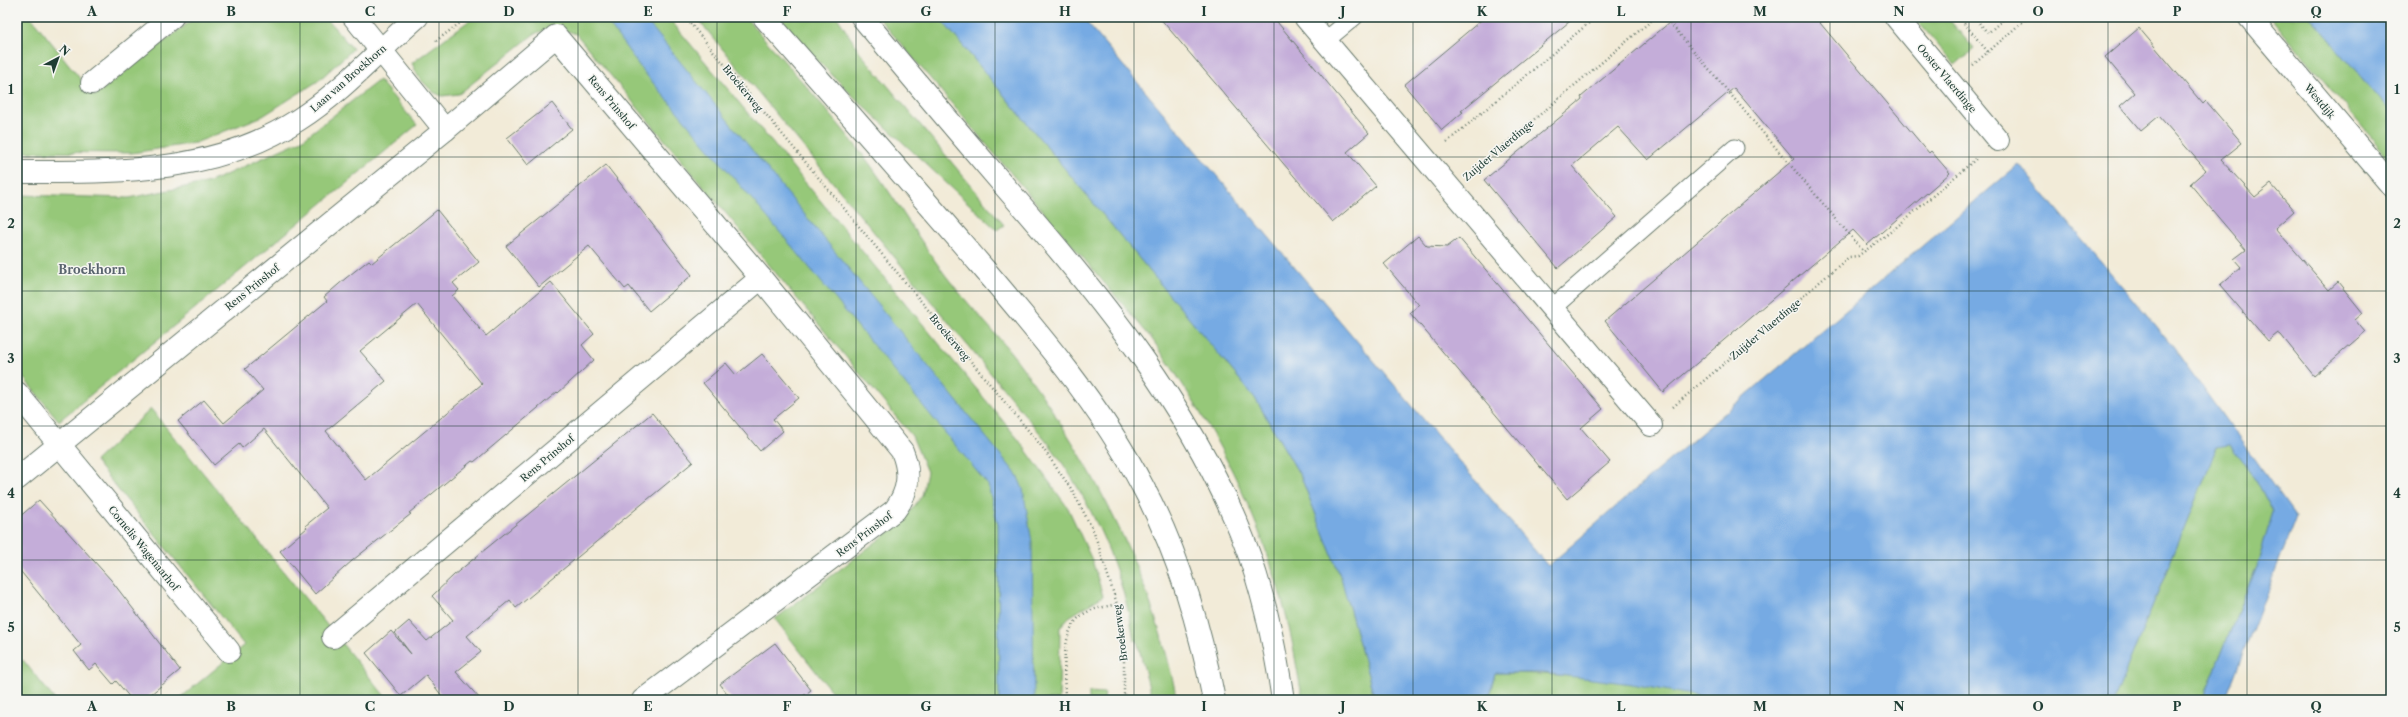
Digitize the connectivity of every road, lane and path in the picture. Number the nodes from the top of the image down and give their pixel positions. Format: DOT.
graph roads {
  1 [pos="172,17"];
  2 [pos="354,17"];
  3 [pos="417,17"];
  4 [pos="685,17"];
  5 [pos="764,17"];
  6 [pos="862,17"];
  7 [pos="1305,17"];
  8 [pos="1354,17"];
  9 [pos="1596,17"];
  10 [pos="1650,17"];
  11 [pos="1665,17"];
  12 [pos="1896,17"];
  13 [pos="1959,17"];
  14 [pos="1974,17"];
  15 [pos="2006,17"];
  16 [pos="2028,17"];
  17 [pos="2249,17"];
  18 [pos="1326,41"];
  19 [pos="380,49"];
  20 [pos="92,83"];
  21 [pos="445,130"];
  22 [pos="1998,140"];
  23 [pos="1735,148"];
  24 [pos="1425,160"];
  25 [pos="17,172"];
  26 [pos="2391,185"];
  27 [pos="1450,190"];
  28 [pos="1864,252"];
  29 [pos="761,278"];
  30 [pos="1551,309"];
  31 [pos="17,393"];
  32 [pos="1651,425"];
  33 [pos="59,444"];
  34 [pos="17,479"];
  35 [pos="1118,604"];
  36 [pos="333,637"];
  37 [pos="229,651"];
  38 [pos="643,700"];
  39 [pos="1065,700"];
  40 [pos="1124,700"];
  41 [pos="1214,700"];
  42 [pos="1283,700"];
  1 -- 20 [label="street"];
  2 -- 19 [label="street"];
  3 -- 19 [label="street, Laan van Broekhorn"];
  4 -- 35 [label="path, Broekerweg"];
  5 -- 41 [label="street"];
  6 -- 42 [label="street"];
  7 -- 18 [label="street"];
  8 -- 18 [label="lane"];
  9 -- 24 [label="path"];
  10 -- 27 [label="path, Zuijder Vlaerdinge"];
  11 -- 28 [label="path"];
  12 -- 22 [label="street, Ooster Vlaerdinge"];
  13 -- 16 [label="path"];
  14 -- 15 [label="path"];
  17 -- 26 [label="street, Westdijk"];
  18 -- 24 [label="street"];
  19 -- 21 [label="street"];
  19 -- 25 [label="street, Laan van Broekhorn"];
  21 -- 29 [label="street, Rens Prinshof"];
  21 -- 33 [label="street, Rens Prinshof"];
  22 -- 28 [label="path, Zuijder Vlaerdinge"];
  23 -- 30 [label="lane"];
  24 -- 27 [label="street"];
  27 -- 30 [label="street"];
  28 -- 32 [label="path, Zuijder Vlaerdinge"];
  29 -- 36 [label="street, Rens Prinshof"];
  29 -- 38 [label="street, Rens Prinshof"];
  30 -- 32 [label="street"];
  31 -- 33 [label="street, Cornelis Wagenaarhof"];
  33 -- 34 [label="street"];
  33 -- 37 [label="street, Cornelis Wagenaarhof"];
  35 -- 39 [label="path"];
  35 -- 40 [label="path, Broekerweg"];
}
